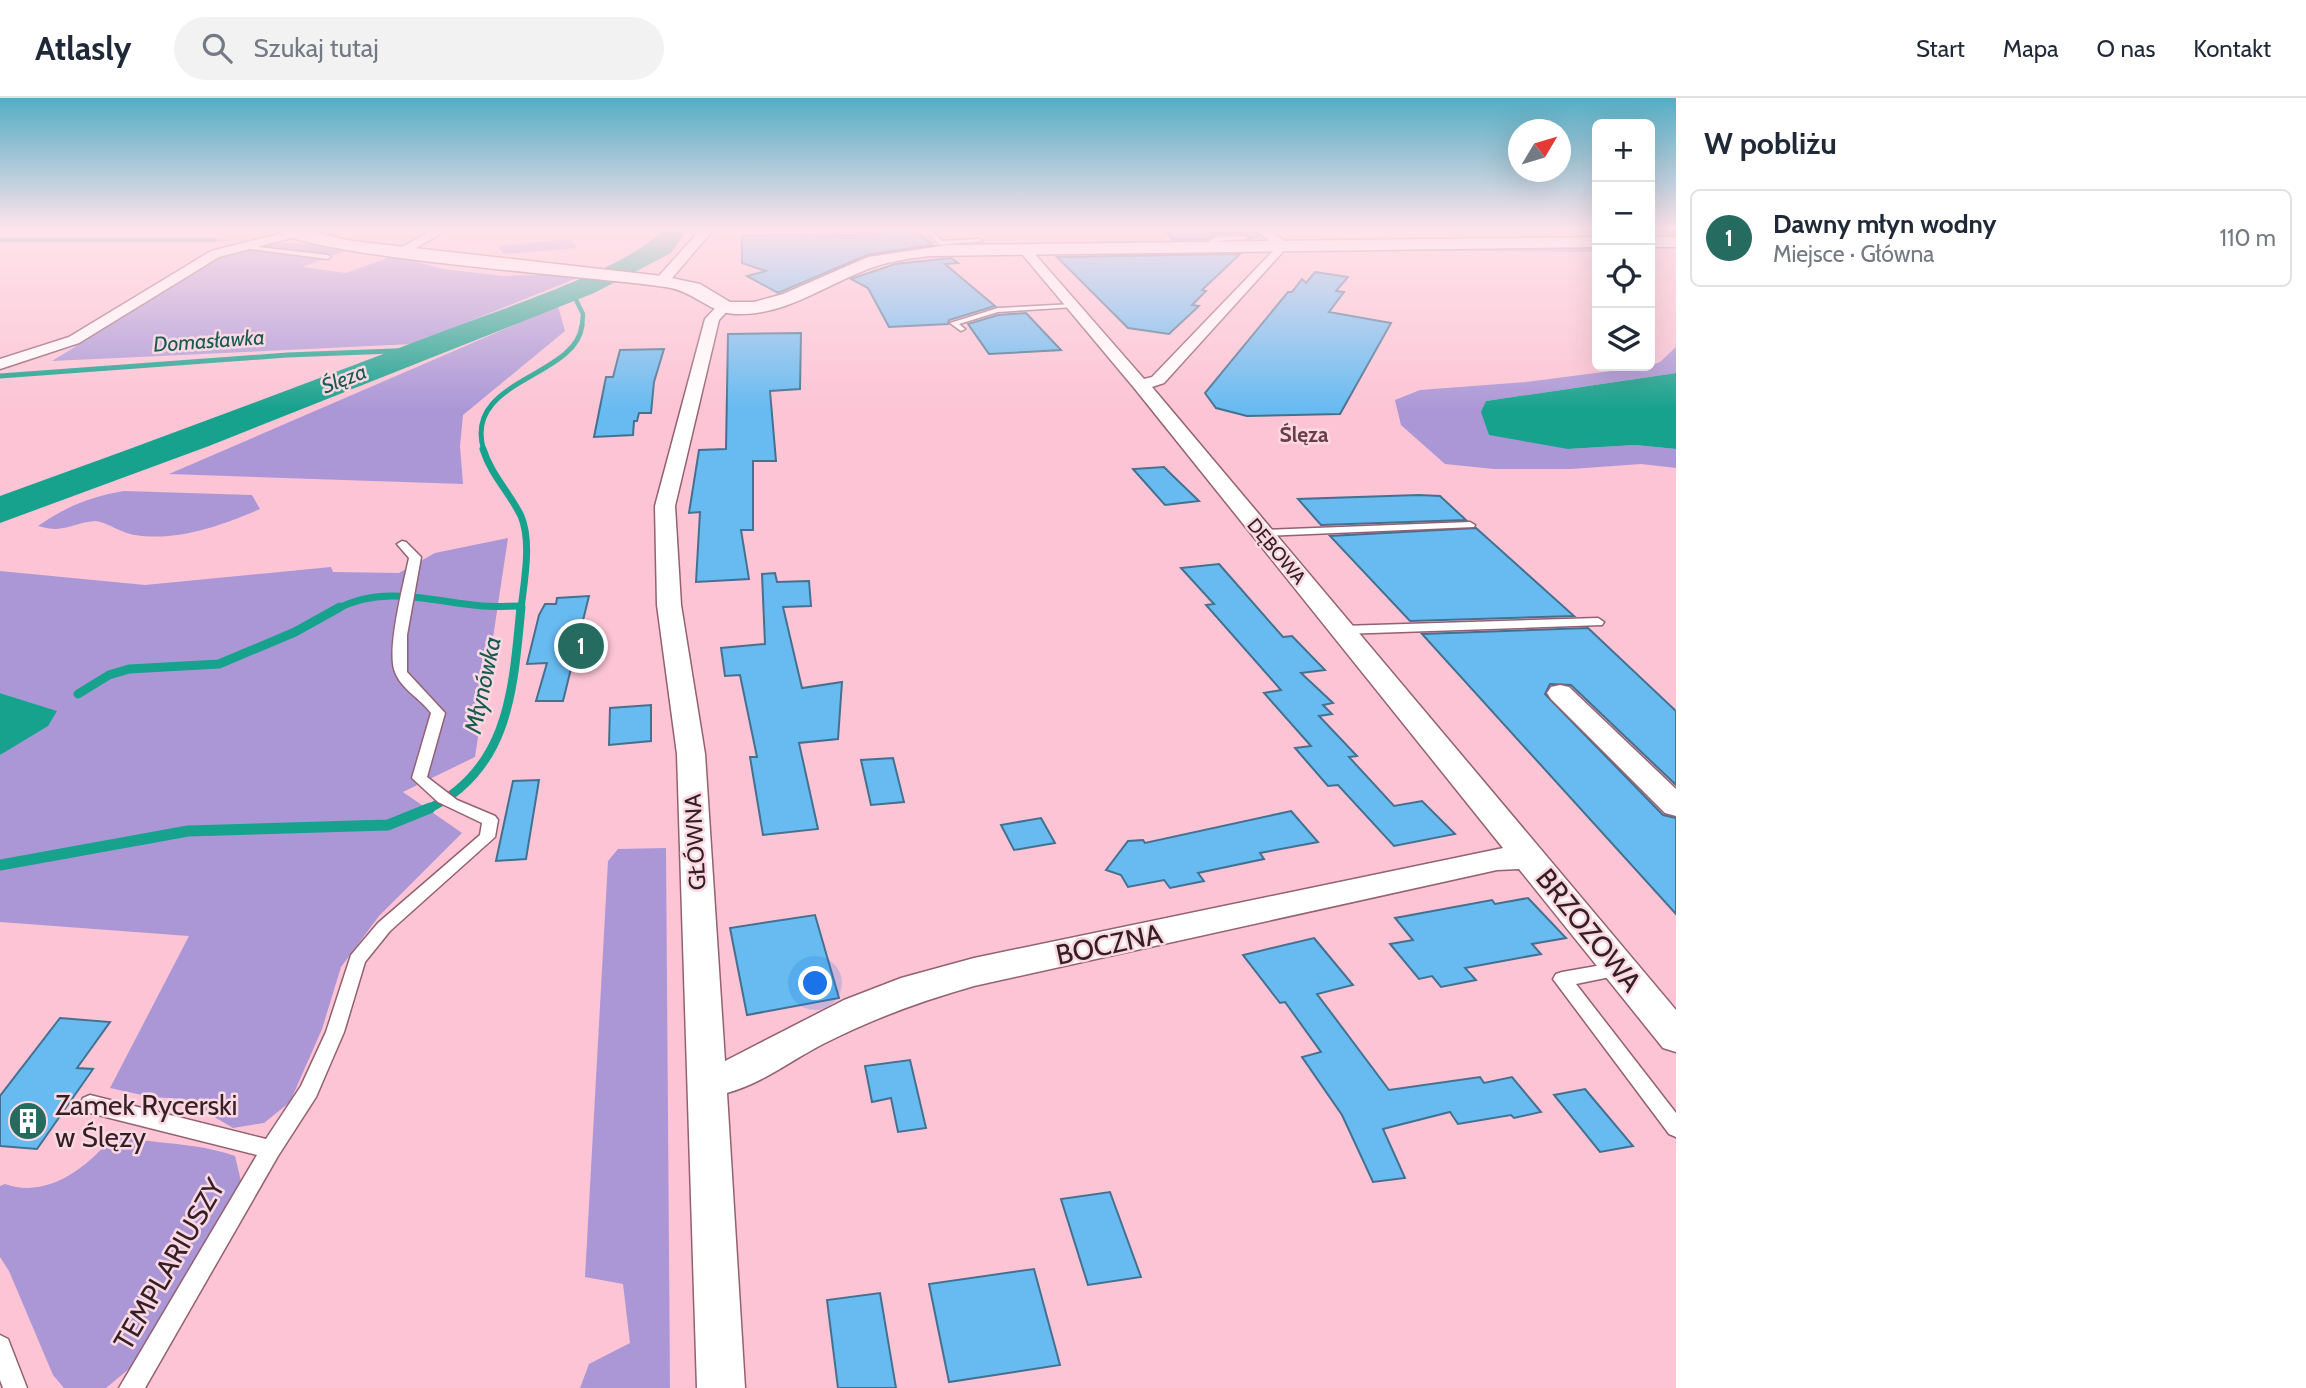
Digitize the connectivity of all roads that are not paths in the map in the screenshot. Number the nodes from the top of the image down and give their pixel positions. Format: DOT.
graph roads {
  1 [pos="159,288"];
  2 [pos="692,288"];
  3 [pos="818,288"];
  4 [pos="1058,288"];
  5 [pos="1243,288"];
  6 [pos="1073,306"];
  7 [pos="724,307"];
  8 [pos="961,329"];
  9 [pos="0,364"];
  10 [pos="1141,385"];
  11 [pos="1470,525"];
  12 [pos="1262,533"];
  13 [pos="402,544"];
  14 [pos="1598,622"];
  15 [pos="1342,630"];
  16 [pos="1560,693"];
  17 [pos="1676,806"];
  18 [pos="1528,857"];
  19 [pos="1620,969"];
  20 [pos="1676,1037"];
  21 [pos="706,1082"];
  22 [pos="90,1104"];
  23 [pos="1676,1128"];
  24 [pos="271,1149"];
  25 [pos="0,1347"];
  26 [pos="15,1388"];
  27 [pos="131,1388"];
  28 [pos="721,1388"];
  1 -- 9 [label="street"];
  2 -- 7 [label="street"];
  3 -- 7 [label="street"];
  4 -- 6 [label="street, DĘBOWA"];
  5 -- 10 [label="street"];
  6 -- 8 [label="lane"];
  6 -- 10 [label="street, DĘBOWA"];
  7 -- 21 [label="street, GŁÓWNA"];
  10 -- 12 [label="street, DĘBOWA"];
  11 -- 12 [label="lane"];
  12 -- 15 [label="street, DĘBOWA"];
  13 -- 24 [label="lane, TEMPLARIUSZY"];
  14 -- 15 [label="lane"];
  15 -- 18 [label="street, DĘBOWA"];
  16 -- 17 [label="street"];
  18 -- 19 [label="street, BRZOZOWA"];
  18 -- 21 [label="street, BOCZNA"];
  19 -- 20 [label="street, BRZOZOWA"];
  19 -- 23 [label="lane"];
  21 -- 28 [label="street, GŁÓWNA"];
  22 -- 24 [label="lane"];
  24 -- 27 [label="lane, TEMPLARIUSZY"];
  25 -- 26 [label="lane"];
}
